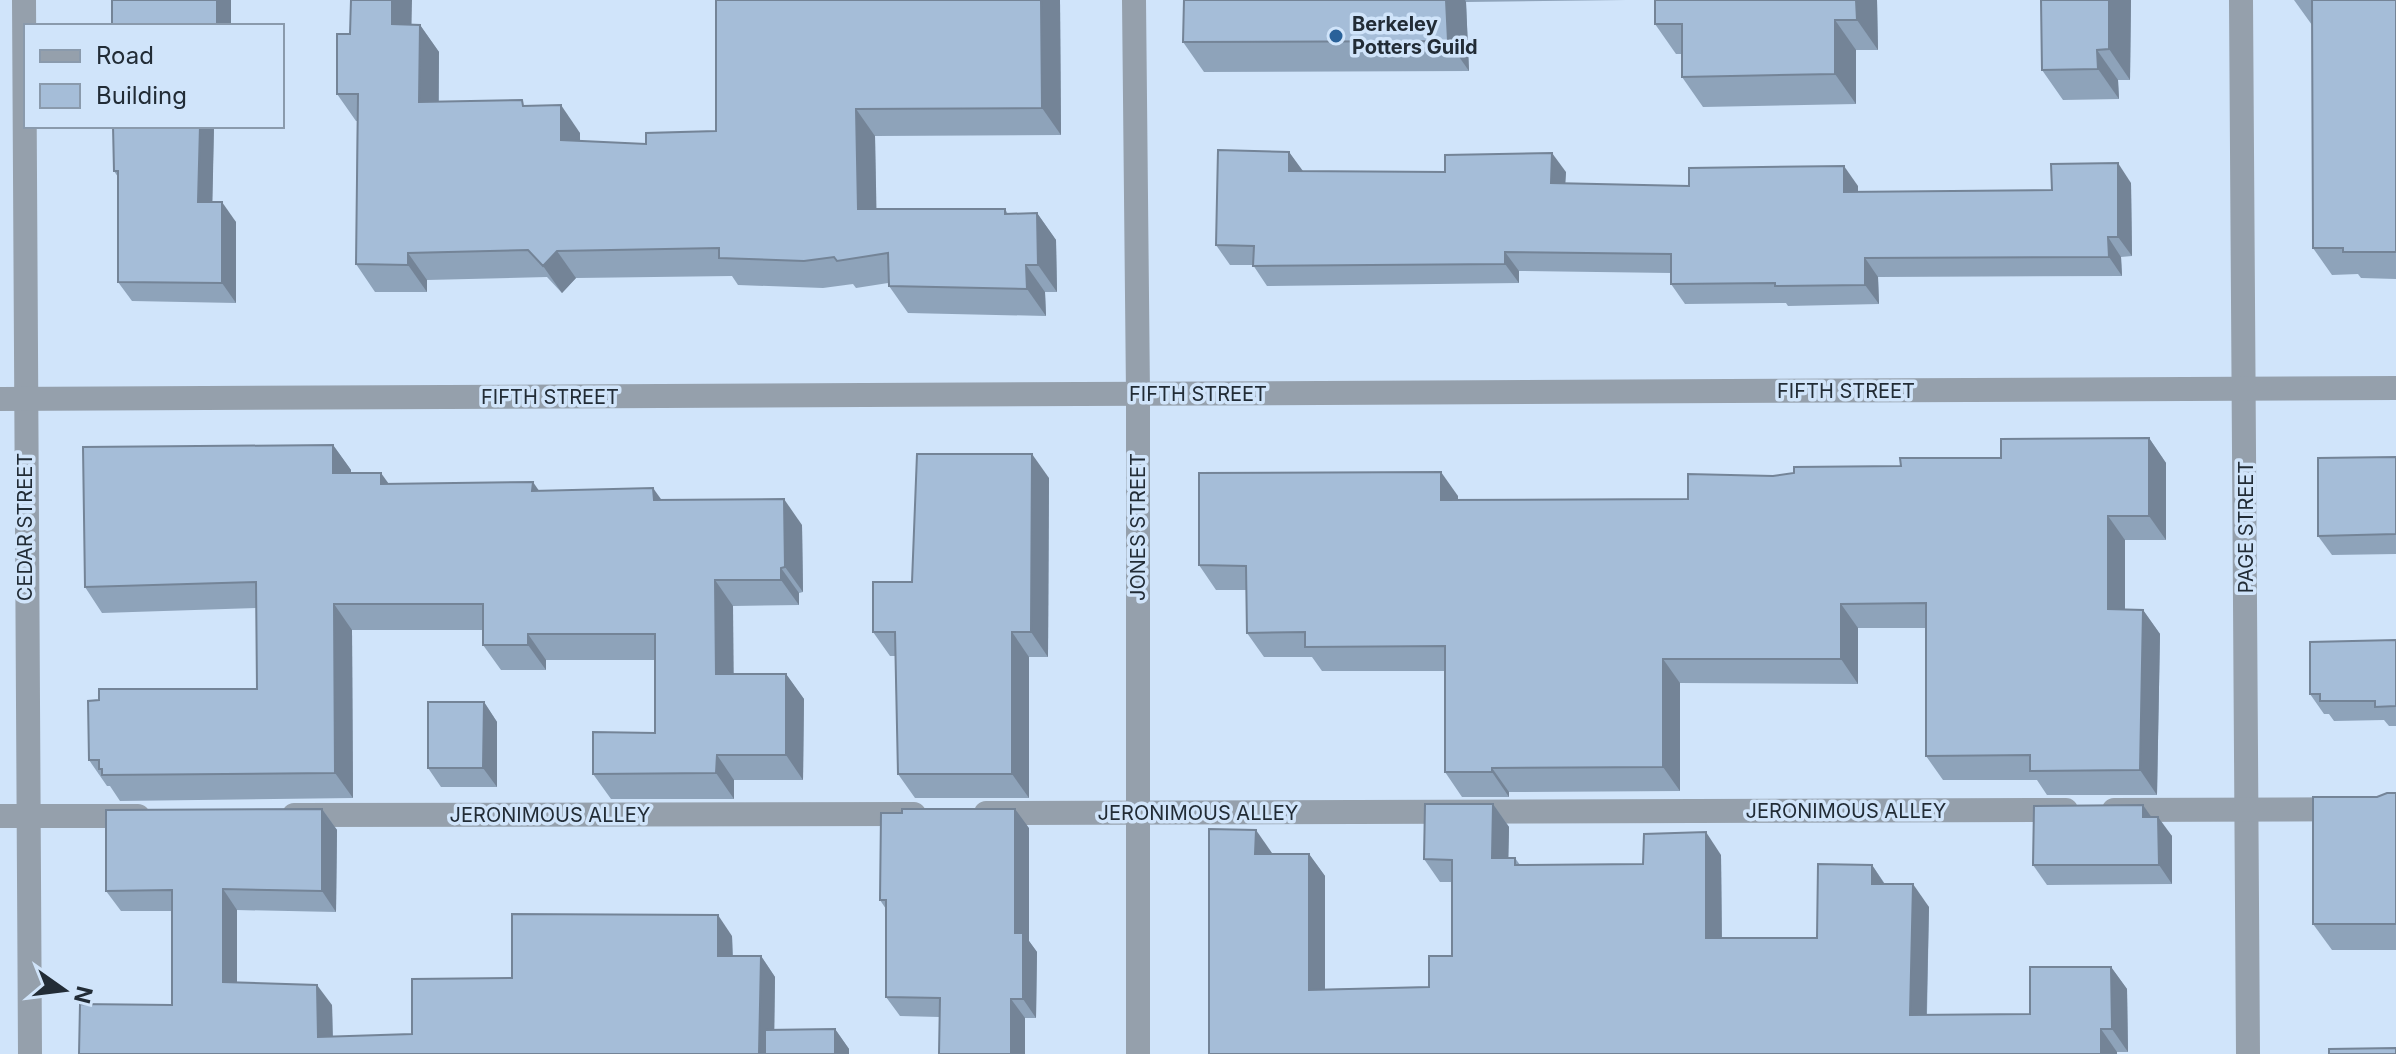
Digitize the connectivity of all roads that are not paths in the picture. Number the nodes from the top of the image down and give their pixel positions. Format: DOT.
graph roads {
  1 [pos="24,0"];
  2 [pos="1134,0"];
  3 [pos="2241,0"];
  4 [pos="24,24"];
  5 [pos="24,128"];
  6 [pos="2396,388"];
  7 [pos="2246,389"];
  8 [pos="1138,394"];
  9 [pos="0,399"];
  10 [pos="25,399"];
  11 [pos="2248,809"];
  12 [pos="2396,809"];
  13 [pos="962,813"];
  14 [pos="1137,813"];
  15 [pos="931,814"];
  16 [pos="265,815"];
  17 [pos="0,816"];
  18 [pos="27,816"];
  19 [pos="170,816"];
  20 [pos="30,1054"];
  21 [pos="1138,1054"];
  22 [pos="2248,1054"];
  1 -- 4 [label="street, CEDAR STREET"];
  2 -- 8 [label="street, JONES STREET"];
  3 -- 7 [label="street, PAGE STREET"];
  5 -- 10 [label="street, CEDAR STREET"];
  6 -- 7 [label="street, FIFTH STREET"];
  7 -- 8 [label="street, FIFTH STREET"];
  7 -- 11 [label="street, PAGE STREET"];
  8 -- 10 [label="street, FIFTH STREET"];
  8 -- 14 [label="street, JONES STREET"];
  9 -- 10 [label="street, FIFTH STREET"];
  10 -- 18 [label="street, CEDAR STREET"];
  11 -- 12 [label="street, JERONIMOUS ALLEY"];
  11 -- 14 [label="street, JERONIMOUS ALLEY"];
  11 -- 22 [label="street, PAGE STREET"];
  13 -- 14 [label="street, JERONIMOUS ALLEY"];
  14 -- 21 [label="street, JONES STREET"];
  15 -- 16 [label="street, JERONIMOUS ALLEY"];
  17 -- 18 [label="street"];
  18 -- 19 [label="street"];
  18 -- 20 [label="street, CEDAR STREET"];
}
